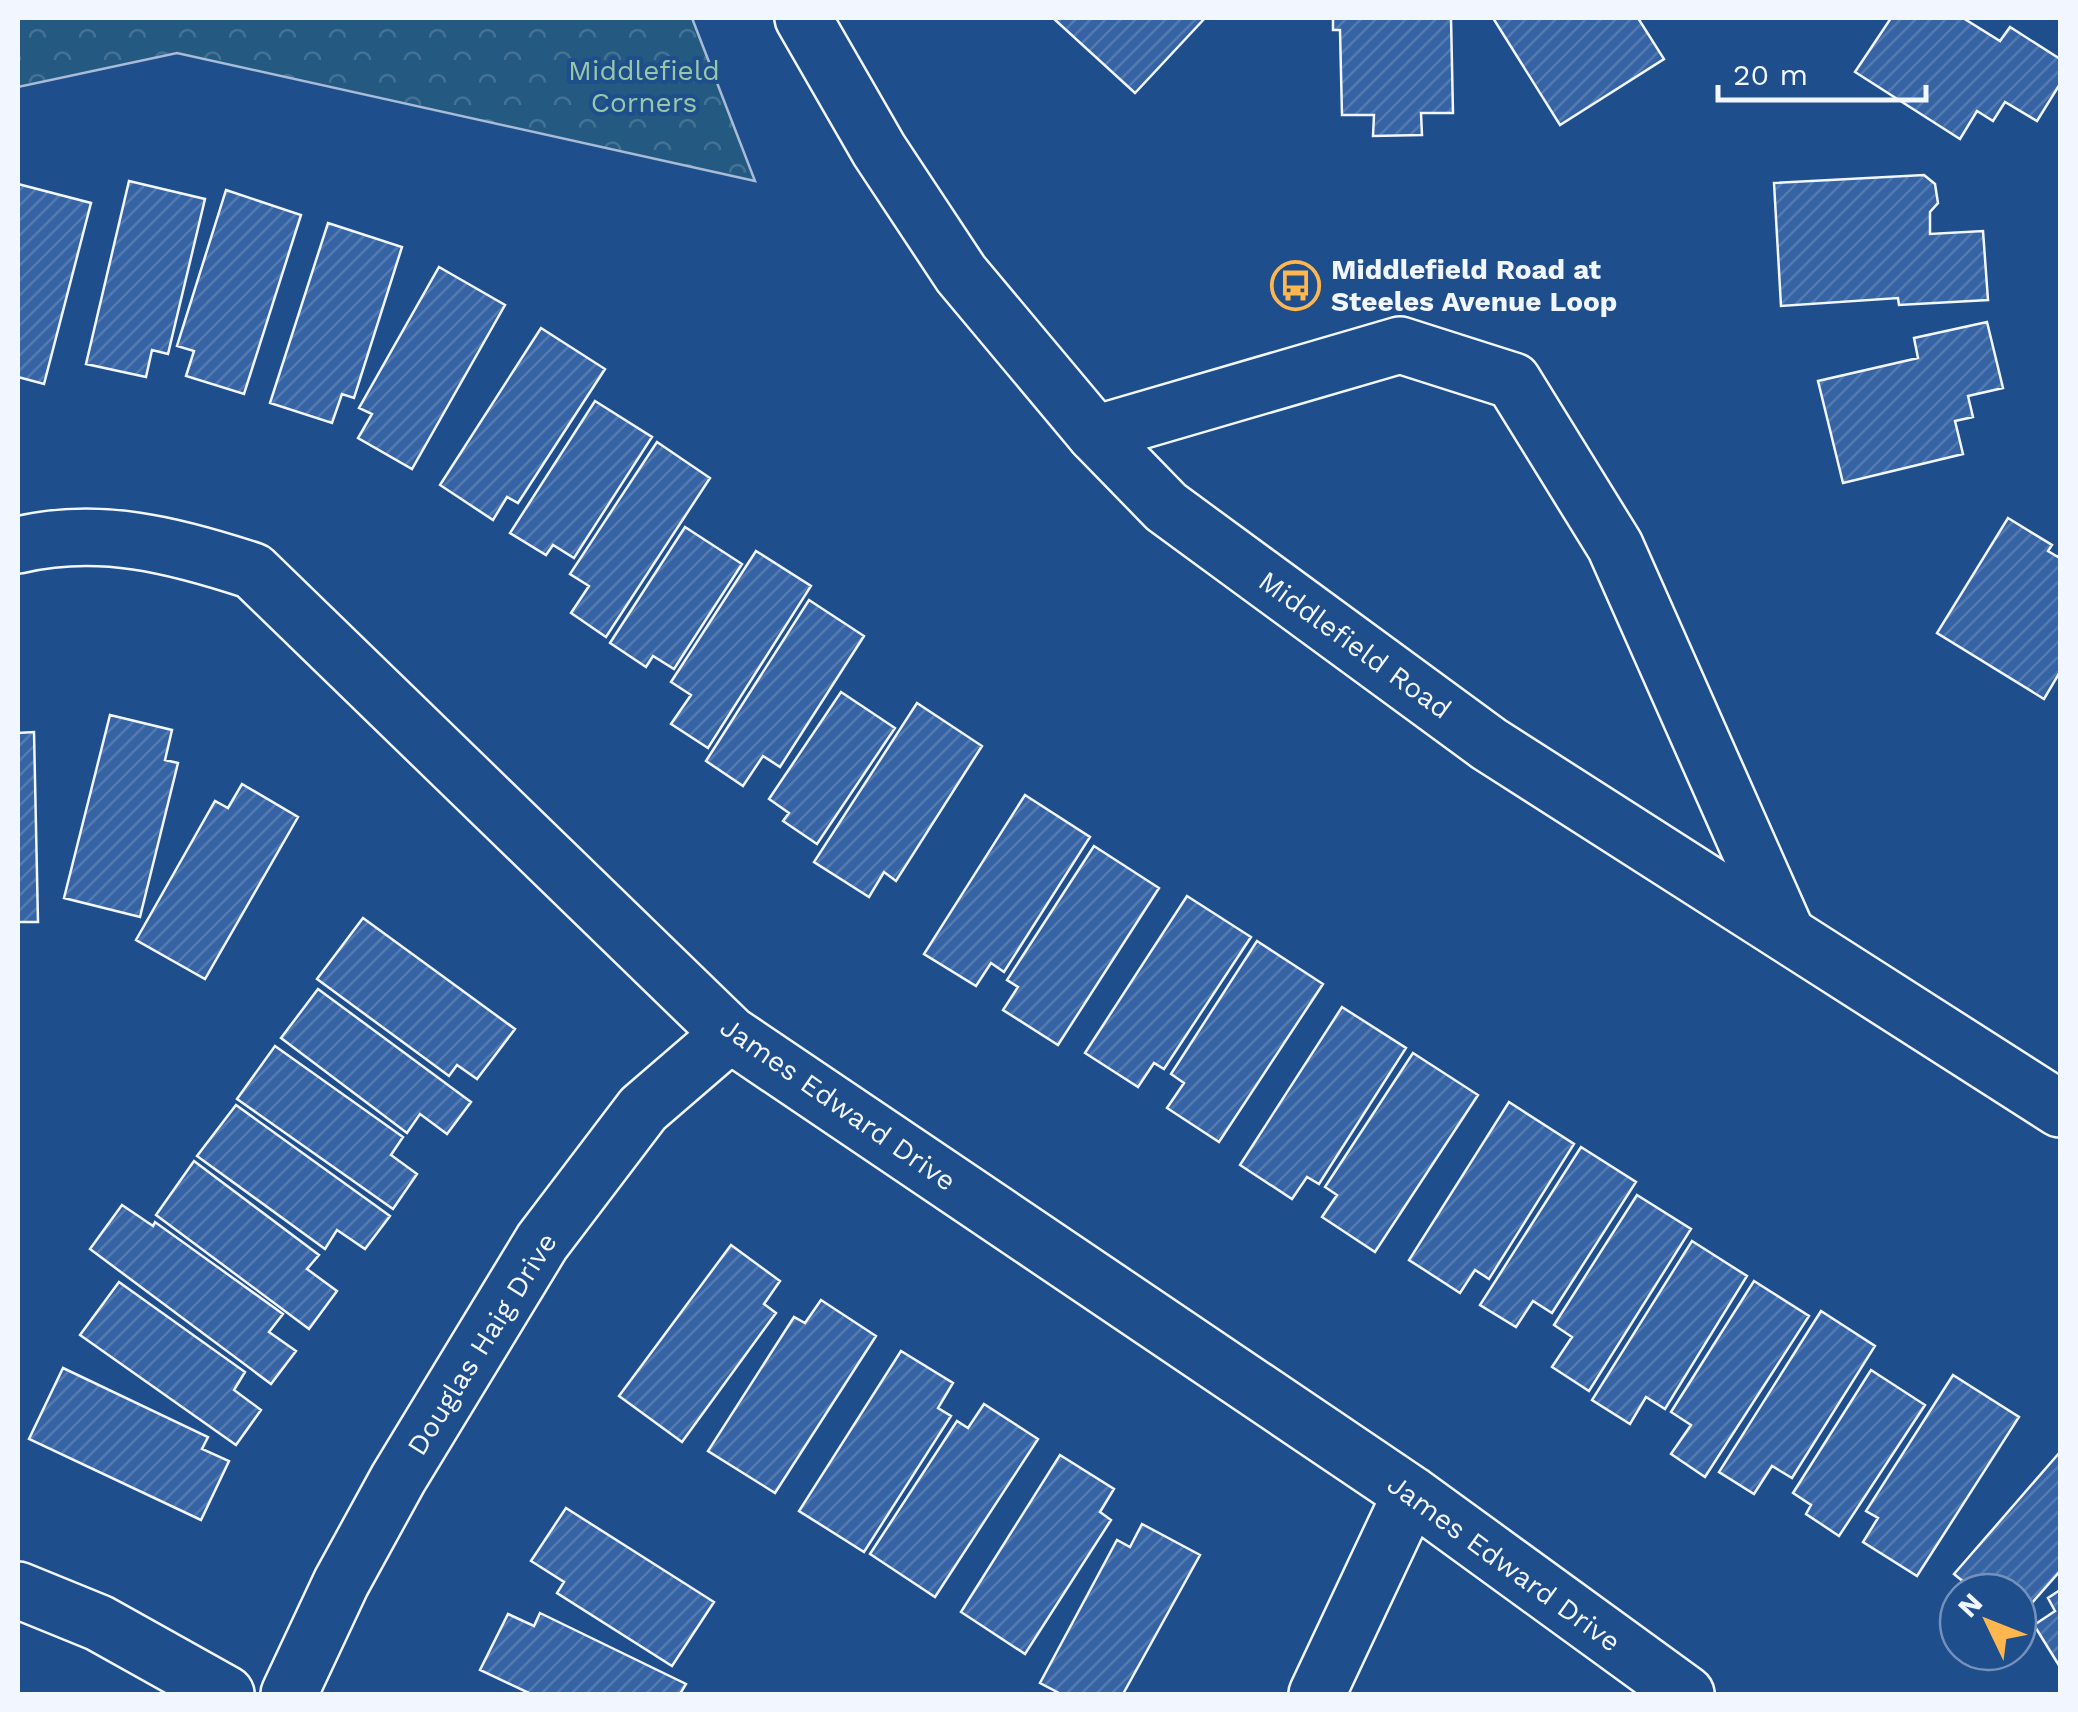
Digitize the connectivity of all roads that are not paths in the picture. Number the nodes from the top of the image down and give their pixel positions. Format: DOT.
graph roads {
  1 [pos="803,18"];
  2 [pos="1096,434"];
  3 [pos="18,544"];
  4 [pos="1787,934"];
  5 [pos="730,1034"];
  6 [pos="2060,1110"];
  7 [pos="1411,1494"];
  8 [pos="18,1590"];
  9 [pos="226,1694"];
  10 [pos="290,1694"];
  11 [pos="1317,1694"];
  12 [pos="1686,1694"];
  1 -- 2 [label="street, Middlefield Road"];
  2 -- 4 [label="street, Middlefield Road"];
  2 -- 4 [label="street"];
  3 -- 5 [label="street, James Edward Drive"];
  4 -- 6 [label="street, Middlefield Road"];
  5 -- 7 [label="street, James Edward Drive"];
  5 -- 10 [label="street, Douglas Haig Drive"];
  7 -- 11 [label="street"];
  7 -- 12 [label="street, James Edward Drive"];
  8 -- 9 [label="street"];
}
